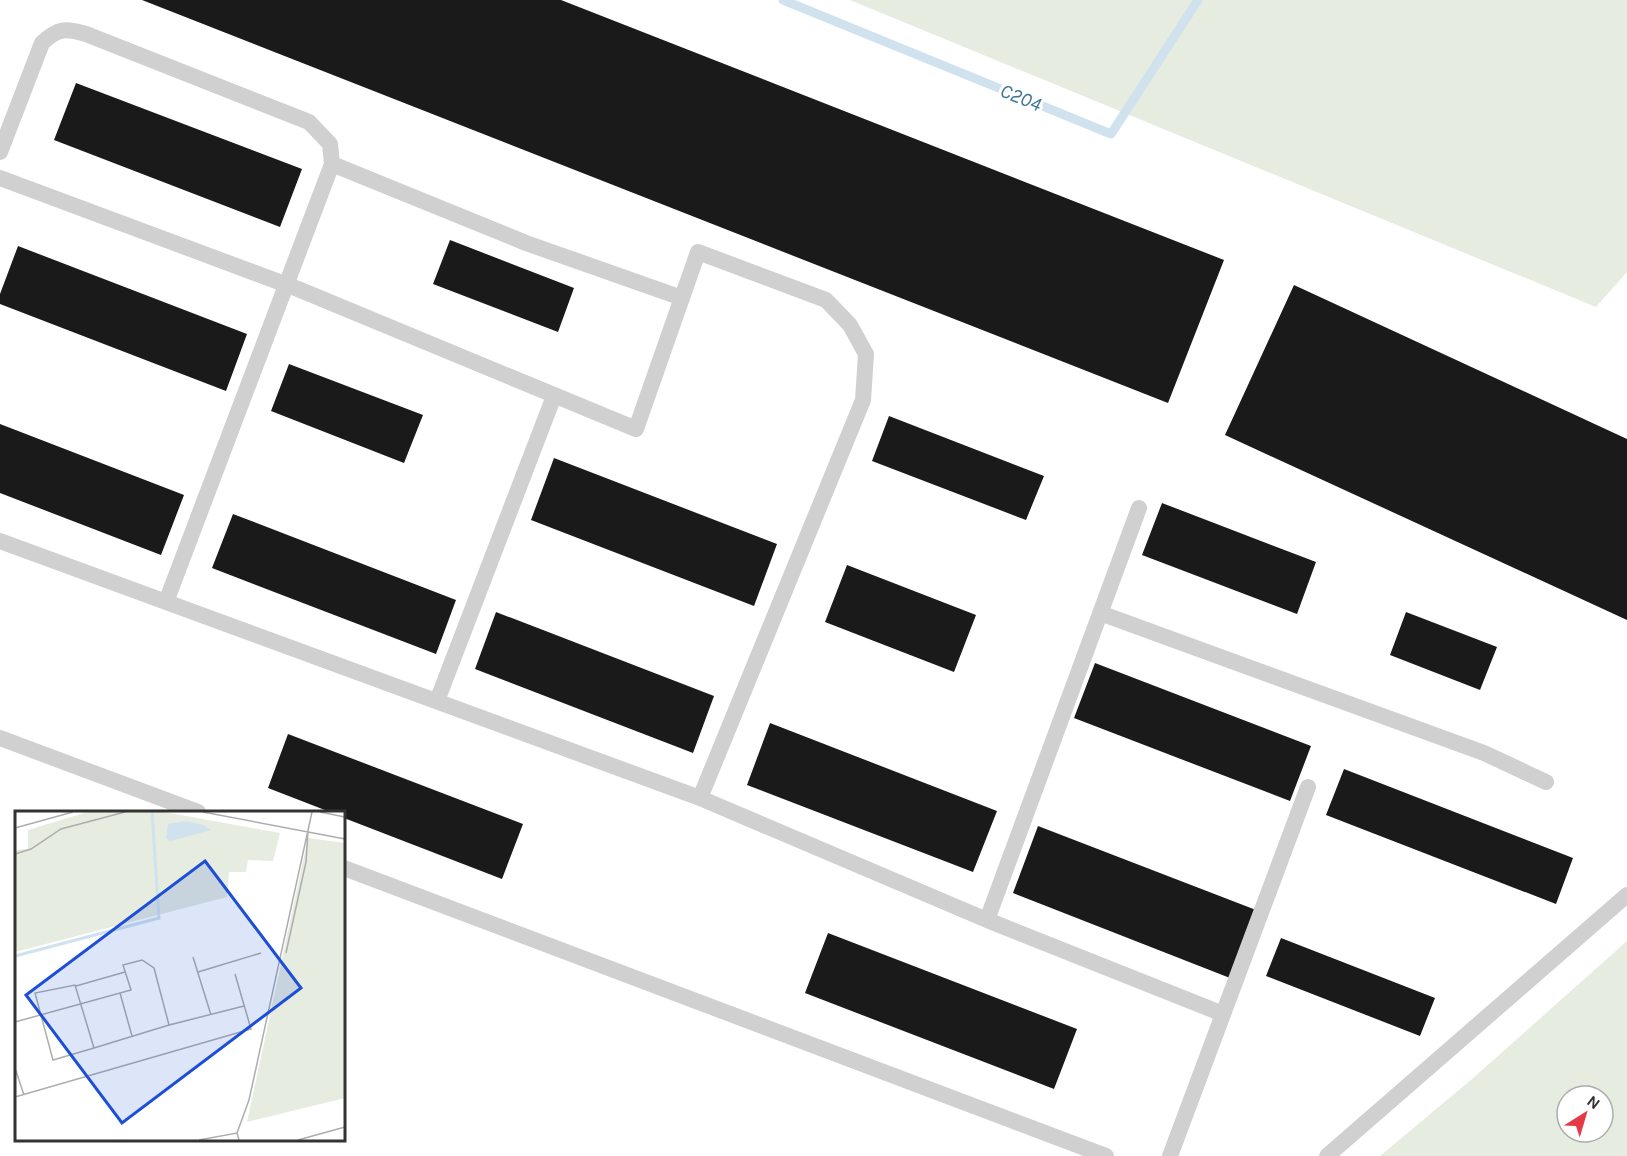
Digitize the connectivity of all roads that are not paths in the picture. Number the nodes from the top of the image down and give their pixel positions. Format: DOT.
graph roads {
  1 [pos="0,152"];
  2 [pos="332,164"];
  3 [pos="0,178"];
  4 [pos="288,285"];
  5 [pos="682,298"];
  6 [pos="554,396"];
  7 [pos="1139,508"];
  8 [pos="0,541"];
  9 [pos="166,602"];
  10 [pos="1100,613"];
  11 [pos="437,701"];
  12 [pos="0,738"];
  13 [pos="1546,782"];
  14 [pos="1308,787"];
  15 [pos="700,798"];
  16 [pos="193,811"];
  17 [pos="345,868"];
  18 [pos="1627,895"];
  19 [pos="987,920"];
  20 [pos="1223,1014"];
  21 [pos="1106,1156"];
  22 [pos="1170,1156"];
  23 [pos="1327,1156"];
  1 -- 2 [label="lane"];
  2 -- 4 [label="lane"];
  2 -- 5 [label="lane"];
  3 -- 4 [label="lane"];
  4 -- 6 [label="lane"];
  4 -- 9 [label="lane"];
  5 -- 6 [label="lane"];
  5 -- 15 [label="lane"];
  6 -- 11 [label="lane"];
  7 -- 10 [label="lane"];
  8 -- 9 [label="lane"];
  9 -- 11 [label="lane"];
  10 -- 13 [label="lane"];
  10 -- 19 [label="lane"];
  11 -- 15 [label="lane"];
  12 -- 16 [label="lane"];
  14 -- 20 [label="lane"];
  15 -- 19 [label="lane"];
  17 -- 21 [label="lane"];
  18 -- 23 [label="lane"];
  19 -- 20 [label="lane"];
  20 -- 22 [label="lane"];
}
